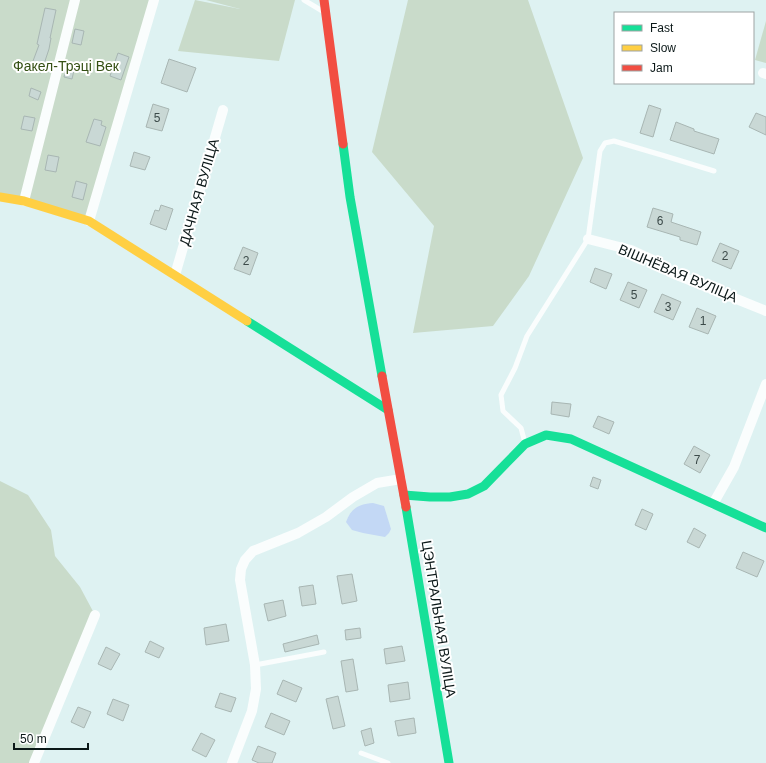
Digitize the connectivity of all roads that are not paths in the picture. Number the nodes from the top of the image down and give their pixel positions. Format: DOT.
graph roads {
  1 [pos="74,0"];
  2 [pos="154,0"];
  3 [pos="304,0"];
  4 [pos="324,0"];
  5 [pos="326,14"];
  6 [pos="223,110"];
  7 [pos="714,171"];
  8 [pos="0,197"];
  9 [pos="24,201"];
  10 [pos="89,221"];
  11 [pos="588,239"];
  12 [pos="175,275"];
  13 [pos="766,311"];
  14 [pos="766,384"];
  15 [pos="388,410"];
  16 [pos="525,444"];
  17 [pos="401,479"];
  18 [pos="404,495"];
  19 [pos="713,504"];
  20 [pos="766,528"];
  21 [pos="95,615"];
  22 [pos="324,652"];
  23 [pos="255,665"];
  24 [pos="361,754"];
  25 [pos="34,763"];
  26 [pos="232,763"];
  27 [pos="388,763"];
  28 [pos="448,763"];
  1 -- 9 [label="street"];
  2 -- 10 [label="street"];
  3 -- 5 [label="lane"];
  4 -- 5 [label="street, ЦЭНТРАЛЬНАЯ ВУЛІЦА"];
  5 -- 15 [label="street, ЦЭНТРАЛЬНАЯ ВУЛІЦА"];
  6 -- 12 [label="street, ДАЧНАЯ ВУЛІЦА"];
  7 -- 11 [label="lane"];
  8 -- 9 [label="street"];
  9 -- 10 [label="street"];
  10 -- 12 [label="street"];
  11 -- 13 [label="street, ВІШНЁВАЯ ВУЛІЦА"];
  11 -- 16 [label="lane"];
  12 -- 15 [label="street"];
  14 -- 19 [label="street"];
  15 -- 17 [label="street, ЦЭНТРАЛЬНАЯ ВУЛІЦА"];
  16 -- 18 [label="street"];
  16 -- 19 [label="street"];
  17 -- 18 [label="street, ЦЭНТРАЛЬНАЯ ВУЛІЦА"];
  17 -- 23 [label="street"];
  18 -- 28 [label="street, ЦЭНТРАЛЬНАЯ ВУЛІЦА"];
  19 -- 20 [label="street"];
  21 -- 25 [label="street"];
  22 -- 23 [label="lane"];
  23 -- 26 [label="street"];
  24 -- 27 [label="lane"];
}
